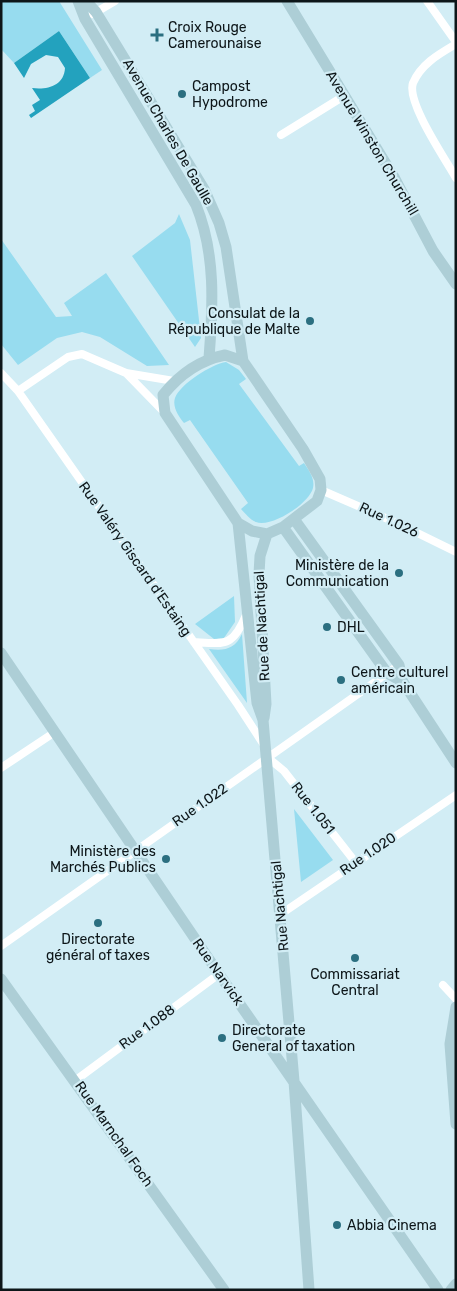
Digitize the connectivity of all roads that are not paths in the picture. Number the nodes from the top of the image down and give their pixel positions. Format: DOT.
graph roads {
  1 [pos="78,1"];
  2 [pos="86,1"];
  3 [pos="115,1"];
  4 [pos="287,1"];
  5 [pos="427,1"];
  6 [pos="96,12"];
  7 [pos="85,19"];
  8 [pos="456,42"];
  9 [pos="344,96"];
  10 [pos="281,135"];
  11 [pos="456,178"];
  12 [pos="456,284"];
  13 [pos="210,358"];
  14 [pos="243,361"];
  15 [pos="1,373"];
  16 [pos="126,373"];
  17 [pos="174,381"];
  18 [pos="18,391"];
  19 [pos="165,413"];
  20 [pos="321,490"];
  21 [pos="294,519"];
  22 [pos="238,523"];
  23 [pos="283,527"];
  24 [pos="267,534"];
  25 [pos="456,552"];
  26 [pos="248,611"];
  27 [pos="194,642"];
  28 [pos="1,653"];
  29 [pos="399,665"];
  30 [pos="387,674"];
  31 [pos="403,682"];
  32 [pos="264,720"];
  33 [pos="55,732"];
  34 [pos="266,753"];
  35 [pos="456,763"];
  36 [pos="1,768"];
  37 [pos="456,795"];
  38 [pos="136,851"];
  39 [pos="356,862"];
  40 [pos="281,914"];
  41 [pos="1,946"];
  42 [pos="219,974"];
  43 [pos="1,979"];
  44 [pos="443,985"];
  45 [pos="456,999"];
  46 [pos="456,1007"];
  47 [pos="76,1080"];
  48 [pos="294,1081"];
  49 [pos="456,1124"];
  50 [pos="456,1284"];
  51 [pos="224,1290"];
  52 [pos="309,1290"];
  53 [pos="438,1290"];
  54 [pos="451,1290"];
  1 -- 7 [label="main road, Avenue Charles De Gaulle"];
  2 -- 6 [label="main road, Avenue Charles De Gaulle"];
  3 -- 6 [label="street"];
  4 -- 9 [label="main road, Avenue Winston Churchill"];
  5 -- 8 [label="street"];
  6 -- 7 [label="street"];
  6 -- 14 [label="main road, Avenue Charles De Gaulle"];
  7 -- 13 [label="main road, Avenue Charles De Gaulle"];
  8 -- 11 [label="street"];
  9 -- 10 [label="street"];
  9 -- 12 [label="main road, Avenue Winston Churchill"];
  13 -- 14 [label="main road"];
  13 -- 17 [label="main road"];
  14 -- 20 [label="main road"];
  15 -- 18 [label="street, Rue Valéry Giscard d'Estaing"];
  16 -- 17 [label="street"];
  16 -- 18 [label="street"];
  16 -- 19 [label="street"];
  17 -- 19 [label="main road"];
  18 -- 27 [label="street, Rue Valéry Giscard d'Estaing"];
  19 -- 22 [label="main road"];
  20 -- 21 [label="main road"];
  20 -- 25 [label="street, Rue 1.026"];
  21 -- 23 [label="main road"];
  21 -- 29 [label="main road"];
  22 -- 24 [label="main road"];
  22 -- 26 [label="main road, Rue Nachtigal"];
  23 -- 24 [label="main road"];
  23 -- 30 [label="main road"];
  24 -- 32 [label="main road, Rue de Nachtigal"];
  26 -- 27 [label="street"];
  26 -- 32 [label="main road, Rue Nachtigal"];
  27 -- 34 [label="street, Rue Valéry Giscard d'Estaing"];
  28 -- 33 [label="main road, Rue Narvick"];
  29 -- 30 [label="street, Rue 1.022"];
  29 -- 31 [label="main road"];
  30 -- 31 [label="main road"];
  30 -- 34 [label="street, Rue 1.022"];
  31 -- 35 [label="main road"];
  32 -- 34 [label="main road, Rue Nachtigal"];
  33 -- 36 [label="street"];
  33 -- 38 [label="main road, Rue Narvick"];
  34 -- 38 [label="street, Rue 1.022"];
  34 -- 39 [label="street, Rue 1.051"];
  34 -- 40 [label="main road, Rue Nachtigal"];
  37 -- 39 [label="street, Rue 1.020"];
  38 -- 41 [label="street, Rue 1.022"];
  38 -- 42 [label="main road, Rue Narvick"];
  39 -- 40 [label="street, Rue 1.020"];
  40 -- 48 [label="main road, Rue Nachtigal"];
  42 -- 47 [label="street, Rue 1.088"];
  42 -- 48 [label="main road, Rue Narvick"];
  43 -- 47 [label="main road, Rue Marnchal Foch"];
  44 -- 45 [label="street"];
  46 -- 49 [label="main road"];
  47 -- 51 [label="main road, Rue Marnchal Foch"];
  48 -- 52 [label="main road, Rue Nachtigal"];
  48 -- 53 [label="main road, Rue Narvick"];
  50 -- 54 [label="main road"];
}
